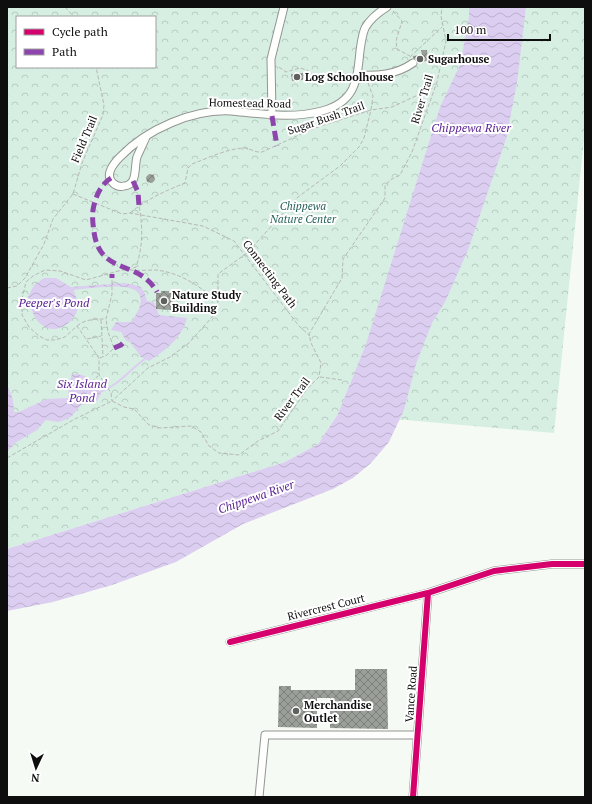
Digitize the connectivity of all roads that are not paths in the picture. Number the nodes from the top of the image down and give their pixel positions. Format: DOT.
graph roads {
  1 [pos="284,7"];
  2 [pos="388,7"];
  3 [pos="410,62"];
  4 [pos="358,75"];
  5 [pos="272,116"];
  6 [pos="146,137"];
  7 [pos="585,564"];
  8 [pos="428,593"];
  9 [pos="230,642"];
  10 [pos="417,735"];
  11 [pos="259,797"];
  12 [pos="413,797"];
  1 -- 5 [label="street"];
  2 -- 4 [label="street, Homestead Road"];
  3 -- 4 [label="street"];
  4 -- 5 [label="street, Homestead Road"];
  5 -- 6 [label="street, Homestead Road"];
  6 -- 6 [label="street, Homestead Road"];
  7 -- 8 [label="street, Rivercrest Court"];
  8 -- 9 [label="street, Rivercrest Court"];
  8 -- 10 [label="street, Vance Road"];
  10 -- 11 [label="street"];
  10 -- 12 [label="street, Vance Road"];
}
